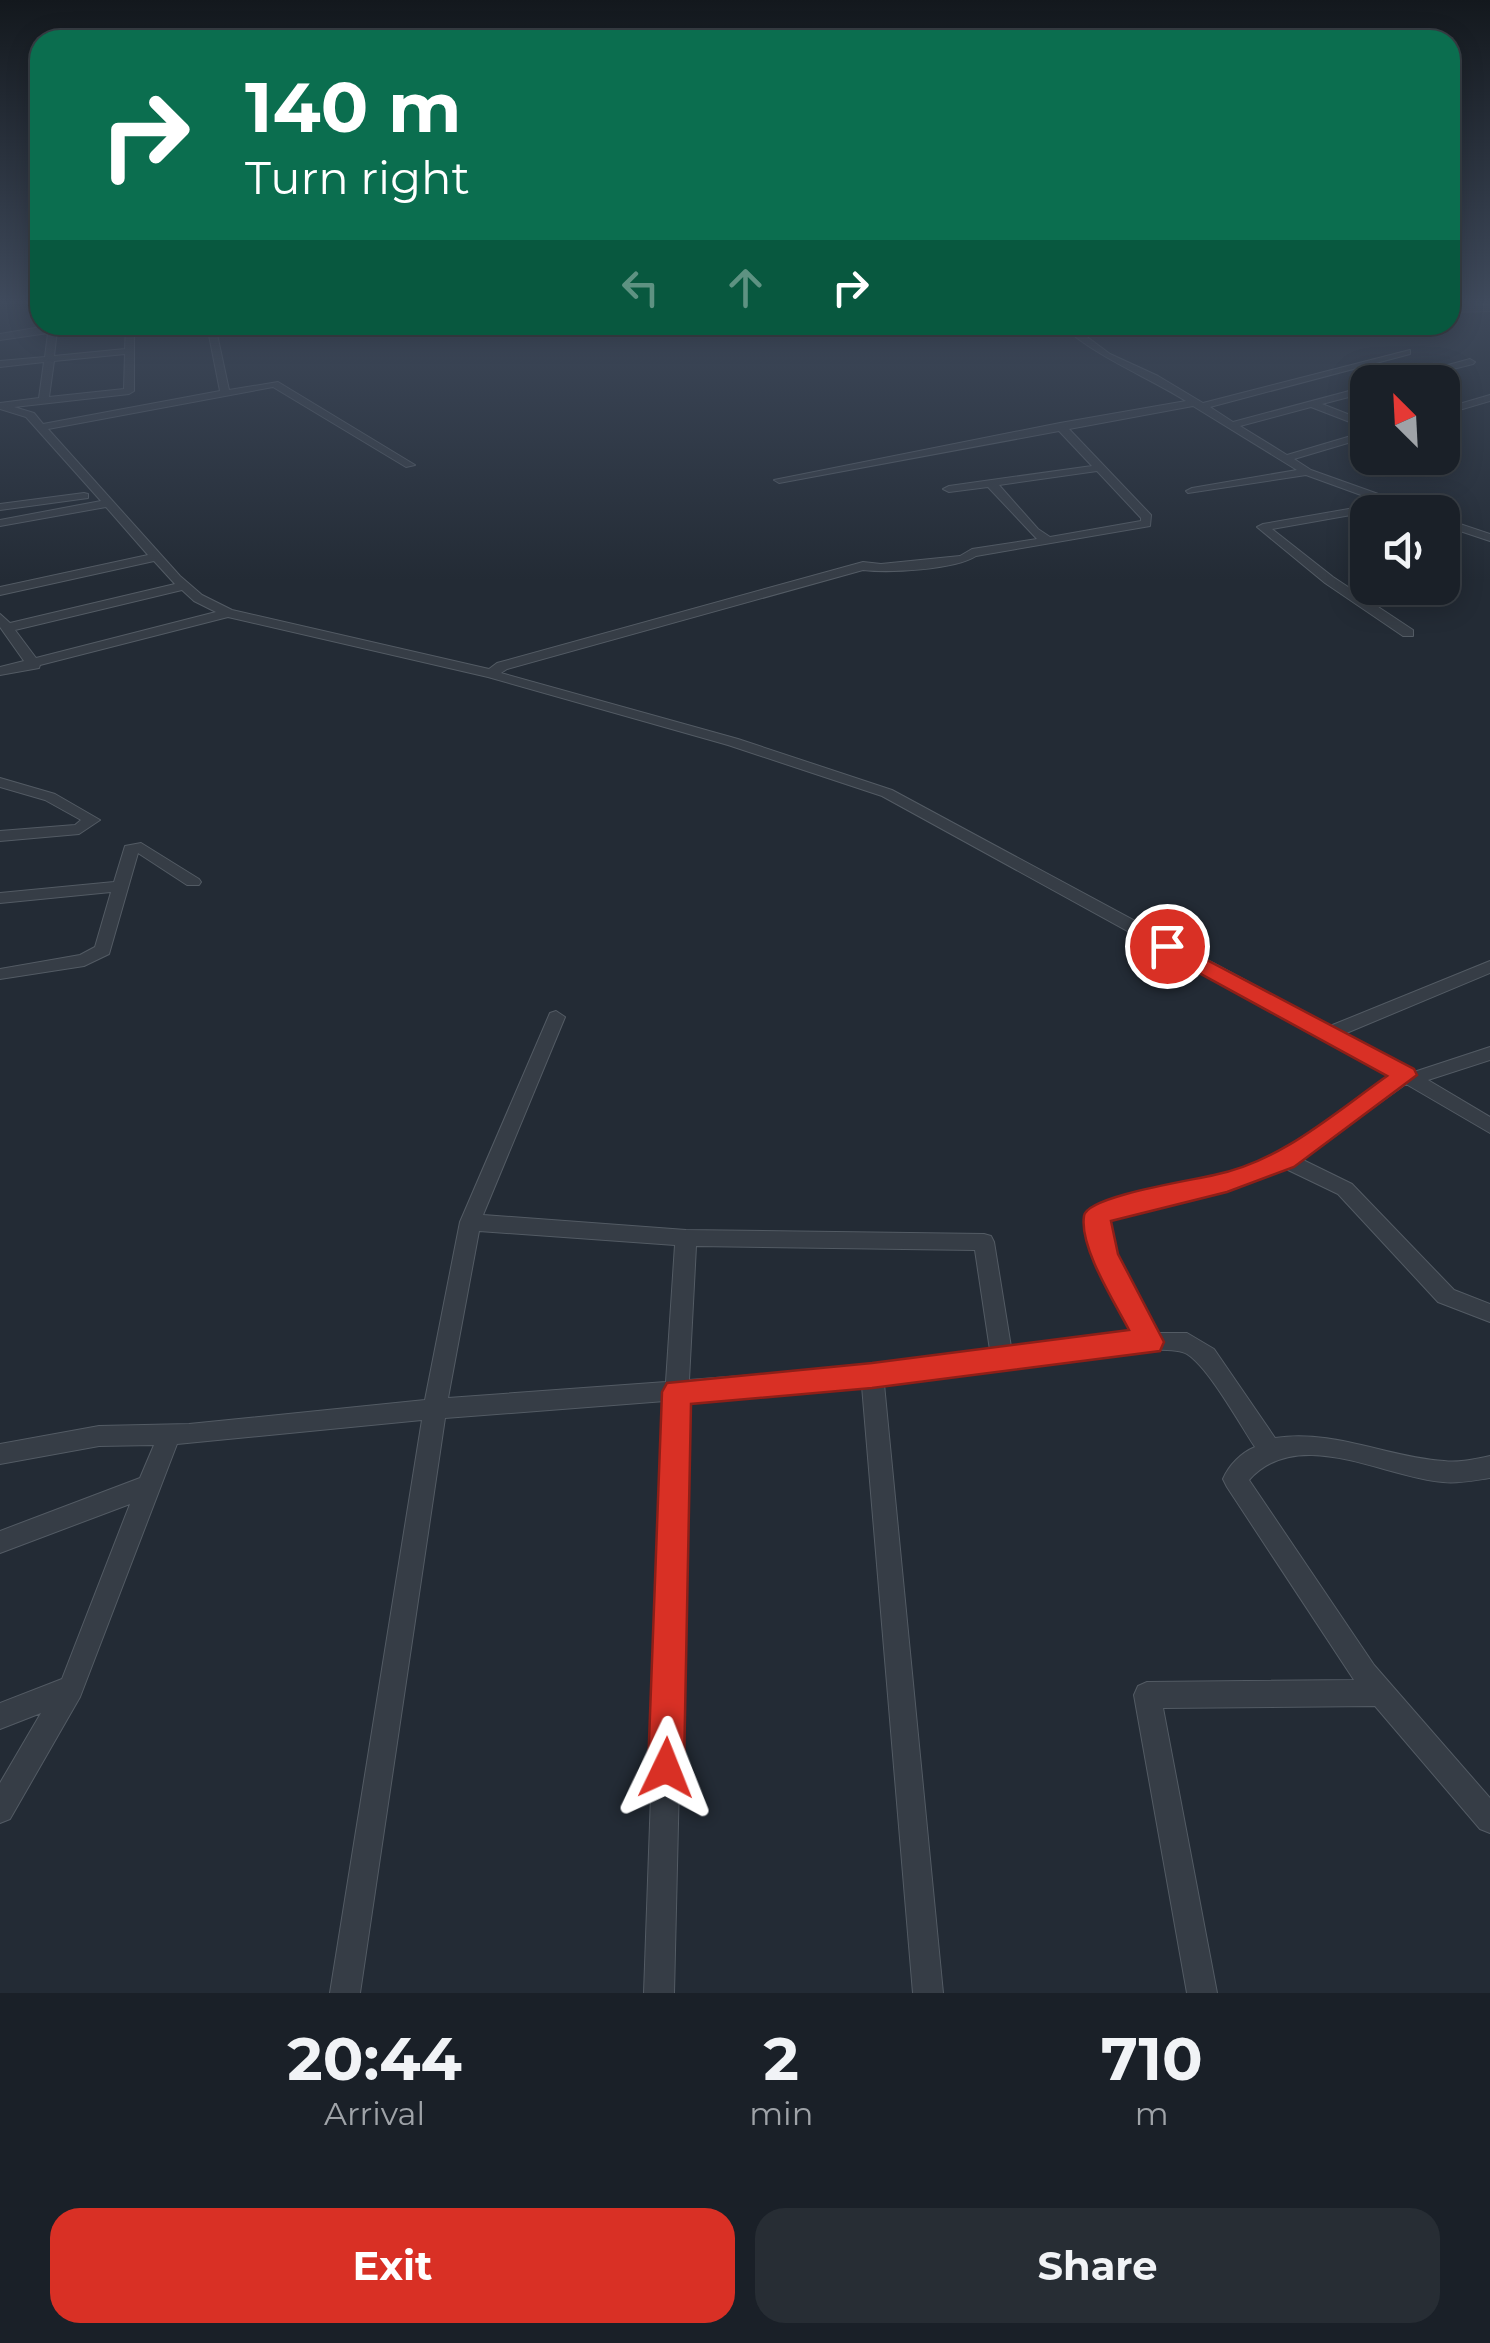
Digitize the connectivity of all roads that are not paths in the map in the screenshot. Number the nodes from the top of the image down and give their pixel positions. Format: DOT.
graph roads {
  1 [pos="45,394"];
  2 [pos="100,394"];
  3 [pos="225,394"];
  4 [pos="293,394"];
  5 [pos="1179,394"];
  6 [pos="1240,394"];
  7 [pos="1349,394"];
  8 [pos="1490,398"];
  9 [pos="44,400"];
  10 [pos="1312,404"];
  11 [pos="1460,404"];
  12 [pos="1196,405"];
  13 [pos="1,406"];
  14 [pos="1464,406"];
  15 [pos="1460,407"];
  16 [pos="1350,419"];
  17 [pos="1060,426"];
  18 [pos="1228,426"];
  19 [pos="42,427"];
  20 [pos="1350,439"];
  21 [pos="1284,459"];
  22 [pos="410,465"];
  23 [pos="1098,468"];
  24 [pos="1307,472"];
  25 [pos="779,480"];
  26 [pos="992,484"];
  27 [pos="949,488"];
  28 [pos="1192,491"];
  29 [pos="1371,495"];
  30 [pos="104,498"];
  31 [pos="0,507"];
  32 [pos="1350,512"];
  33 [pos="0,523"];
  34 [pos="1460,527"];
  35 [pos="1490,538"];
  36 [pos="1047,540"];
  37 [pos="156,557"];
  38 [pos="184,586"];
  39 [pos="0,592"];
  40 [pos="1350,595"];
  41 [pos="1365,605"];
  42 [pos="228,613"];
  43 [pos="4,623"];
  44 [pos="1408,634"];
  45 [pos="34,664"];
  46 [pos="0,671"];
  47 [pos="490,674"];
  48 [pos="0,782"];
  49 [pos="0,836"];
  50 [pos="193,882"];
  51 [pos="120,886"];
  52 [pos="0,898"];
  53 [pos="1490,968"];
  54 [pos="1,980"];
  55 [pos="556,1017"];
  56 [pos="1328,1034"];
  57 [pos="1490,1053"];
  58 [pos="1409,1077"];
  59 [pos="1490,1126"];
  60 [pos="1285,1160"];
  61 [pos="470,1222"];
  62 [pos="686,1238"];
  63 [pos="1490,1313"];
  64 [pos="1150,1342"];
  65 [pos="1002,1357"];
  66 [pos="872,1376"];
  67 [pos="677,1392"];
  68 [pos="435,1410"];
  69 [pos="169,1435"];
  70 [pos="1271,1450"];
  71 [pos="0,1454"];
  72 [pos="1490,1468"];
  73 [pos="149,1486"];
  74 [pos="0,1542"];
  75 [pos="71,1688"];
  76 [pos="1381,1693"];
  77 [pos="0,1716"];
  78 [pos="0,1809"];
  79 [pos="1490,1819"];
  80 [pos="345,1993"];
  81 [pos="659,1993"];
  82 [pos="928,1993"];
  83 [pos="1202,1993"];
  1 -- 9 [label="street"];
  2 -- 9 [label="street"];
  3 -- 19 [label="street"];
  4 -- 22 [label="street"];
  5 -- 12 [label="street"];
  6 -- 12 [label="street"];
  7 -- 10 [label="street"];
  8 -- 14 [label="street"];
  9 -- 13 [label="street"];
  10 -- 16 [label="street"];
  10 -- 18 [label="street"];
  11 -- 14 [label="street"];
  12 -- 17 [label="street"];
  12 -- 18 [label="street"];
  13 -- 19 [label="street"];
  14 -- 15 [label="street"];
  17 -- 23 [label="street"];
  17 -- 25 [label="street"];
  18 -- 21 [label="street"];
  19 -- 30 [label="street"];
  20 -- 21 [label="street"];
  21 -- 24 [label="street"];
  23 -- 26 [label="street"];
  23 -- 36 [label="street"];
  24 -- 28 [label="street"];
  24 -- 29 [label="street"];
  26 -- 27 [label="street"];
  26 -- 36 [label="street"];
  30 -- 31 [label="street"];
  30 -- 33 [label="street"];
  30 -- 37 [label="street"];
  32 -- 40 [label="street"];
  34 -- 35 [label="street"];
  36 -- 47 [label="street"];
  37 -- 38 [label="street"];
  37 -- 39 [label="street"];
  38 -- 42 [label="street"];
  38 -- 43 [label="street"];
  41 -- 44 [label="street"];
  42 -- 45 [label="street"];
  42 -- 47 [label="street"];
  43 -- 45 [label="street"];
  45 -- 46 [label="street"];
  47 -- 56 [label="street"];
  48 -- 49 [label="street"];
  50 -- 51 [label="street"];
  51 -- 52 [label="street"];
  51 -- 54 [label="street"];
  53 -- 56 [label="street"];
  55 -- 61 [label="street"];
  56 -- 58 [label="street"];
  57 -- 58 [label="street"];
  58 -- 59 [label="street"];
  58 -- 60 [label="street"];
  60 -- 63 [label="street"];
  60 -- 64 [label="street"];
  61 -- 62 [label="street"];
  61 -- 68 [label="street"];
  62 -- 65 [label="street"];
  62 -- 67 [label="street"];
  64 -- 65 [label="street"];
  64 -- 70 [label="street"];
  65 -- 66 [label="street"];
  66 -- 67 [label="street"];
  66 -- 82 [label="street"];
  67 -- 68 [label="street"];
  67 -- 81 [label="street"];
  68 -- 69 [label="street"];
  68 -- 80 [label="street"];
  69 -- 71 [label="street"];
  69 -- 73 [label="street"];
  70 -- 72 [label="street"];
  70 -- 76 [label="street"];
  73 -- 74 [label="street"];
  73 -- 75 [label="street"];
  75 -- 77 [label="street"];
  75 -- 78 [label="street"];
  76 -- 79 [label="street"];
  76 -- 83 [label="street"];
}
